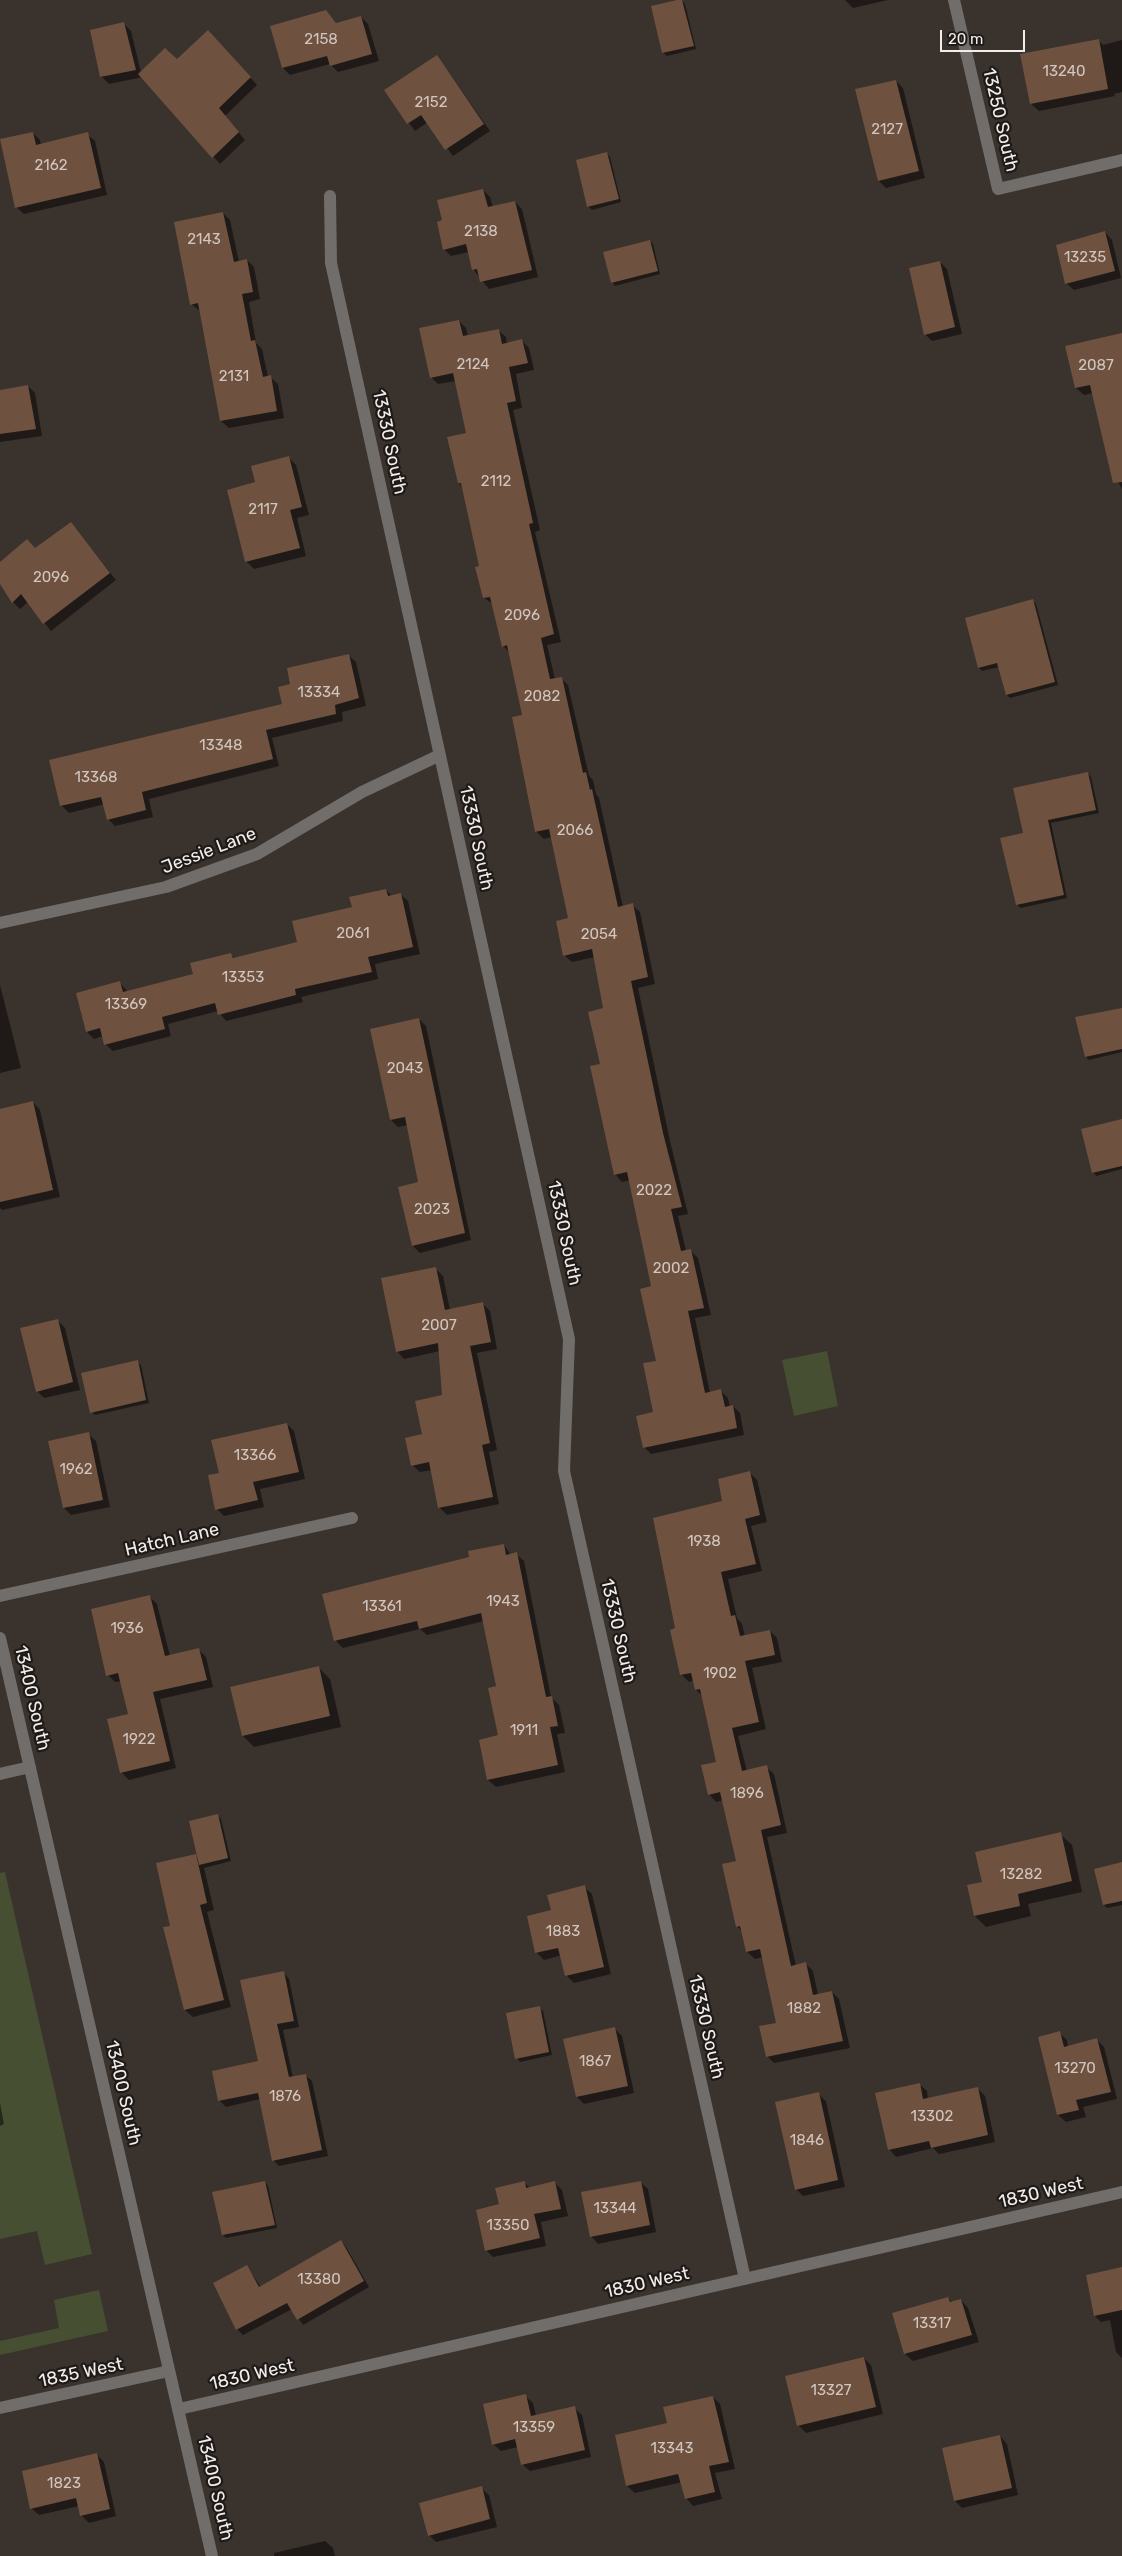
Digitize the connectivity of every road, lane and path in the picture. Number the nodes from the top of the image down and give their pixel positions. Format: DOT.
graph roads {
  1 [pos="954,0"];
  2 [pos="1122,160"];
  3 [pos="330,196"];
  4 [pos="440,755"];
  5 [pos="0,923"];
  6 [pos="352,1518"];
  7 [pos="0,1596"];
  8 [pos="0,1638"];
  9 [pos="30,1768"];
  10 [pos="0,1774"];
  11 [pos="1122,2192"];
  12 [pos="745,2279"];
  13 [pos="169,2371"];
  14 [pos="0,2408"];
  15 [pos="179,2409"];
  16 [pos="212,2556"];
  1 -- 2 [label="street, 13250 South"];
  3 -- 4 [label="street, 13330 South"];
  4 -- 5 [label="street, Jessie Lane"];
  4 -- 12 [label="street, 13330 South"];
  6 -- 7 [label="street, Hatch Lane"];
  8 -- 9 [label="street, 13400 South"];
  9 -- 10 [label="street"];
  9 -- 13 [label="street, 13400 South"];
  11 -- 12 [label="street, 1830 West"];
  12 -- 15 [label="street, 1830 West"];
  13 -- 14 [label="street, 1835 West"];
  13 -- 15 [label="street, 13400 South"];
  15 -- 16 [label="street, 13400 South"];
}
